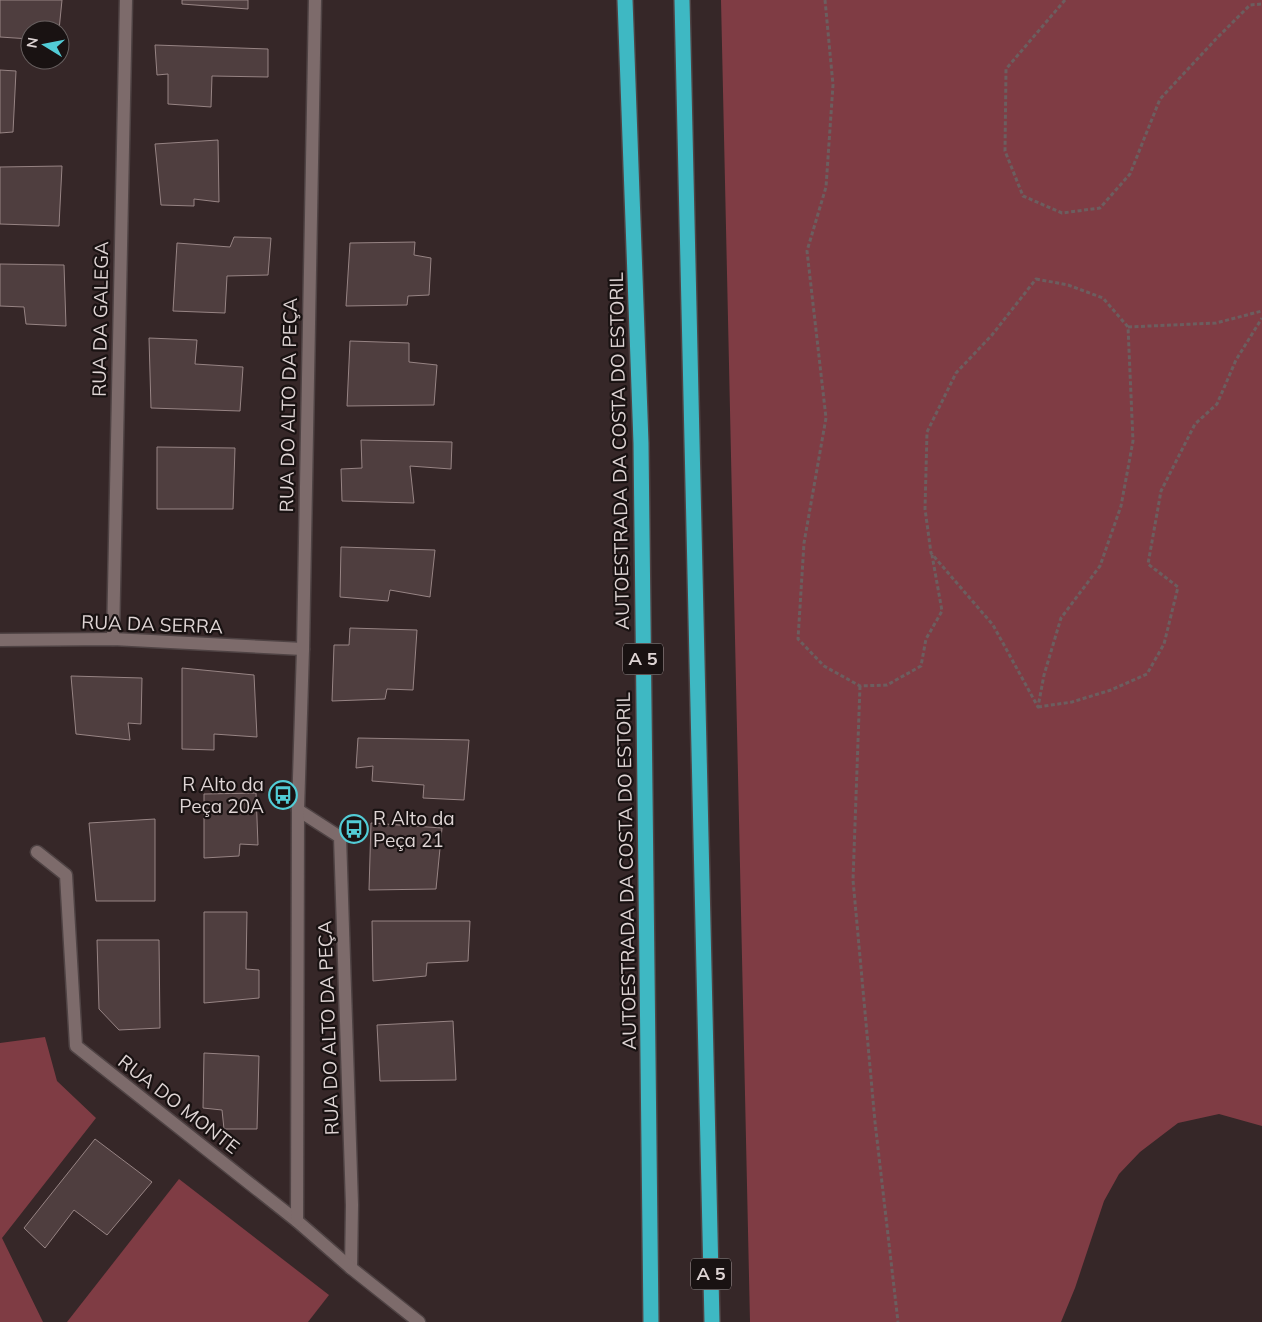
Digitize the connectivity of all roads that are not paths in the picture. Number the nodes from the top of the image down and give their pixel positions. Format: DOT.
graph roads {
  1 [pos="126,0"];
  2 [pos="315,0"];
  3 [pos="625,0"];
  4 [pos="682,0"];
  5 [pos="113,639"];
  6 [pos="0,640"];
  7 [pos="303,649"];
  8 [pos="298,810"];
  9 [pos="37,852"];
  10 [pos="297,1221"];
  11 [pos="350,1268"];
  12 [pos="419,1322"];
  13 [pos="651,1322"];
  14 [pos="712,1322"];
  1 -- 5 [label="street, RUA DA GALEGA"];
  2 -- 7 [label="street, RUA DO ALTO DA PEÇA"];
  3 -- 13 [label="highway, AUTOESTRADA DA COSTA DO ESTORIL / A 5"];
  4 -- 14 [label="highway, A 5"];
  5 -- 6 [label="street, RUA DA SERRA"];
  5 -- 7 [label="street, RUA DA SERRA"];
  7 -- 8 [label="street, RUA DO ALTO DA PEÇA"];
  8 -- 10 [label="street, RUA DO ALTO DA PEÇA"];
  8 -- 11 [label="street, RUA DO ALTO DA PEÇA"];
  9 -- 10 [label="street, RUA DO MONTE"];
  10 -- 11 [label="street, RUA DO MONTE"];
  11 -- 12 [label="street, RUA DO MONTE"];
}
